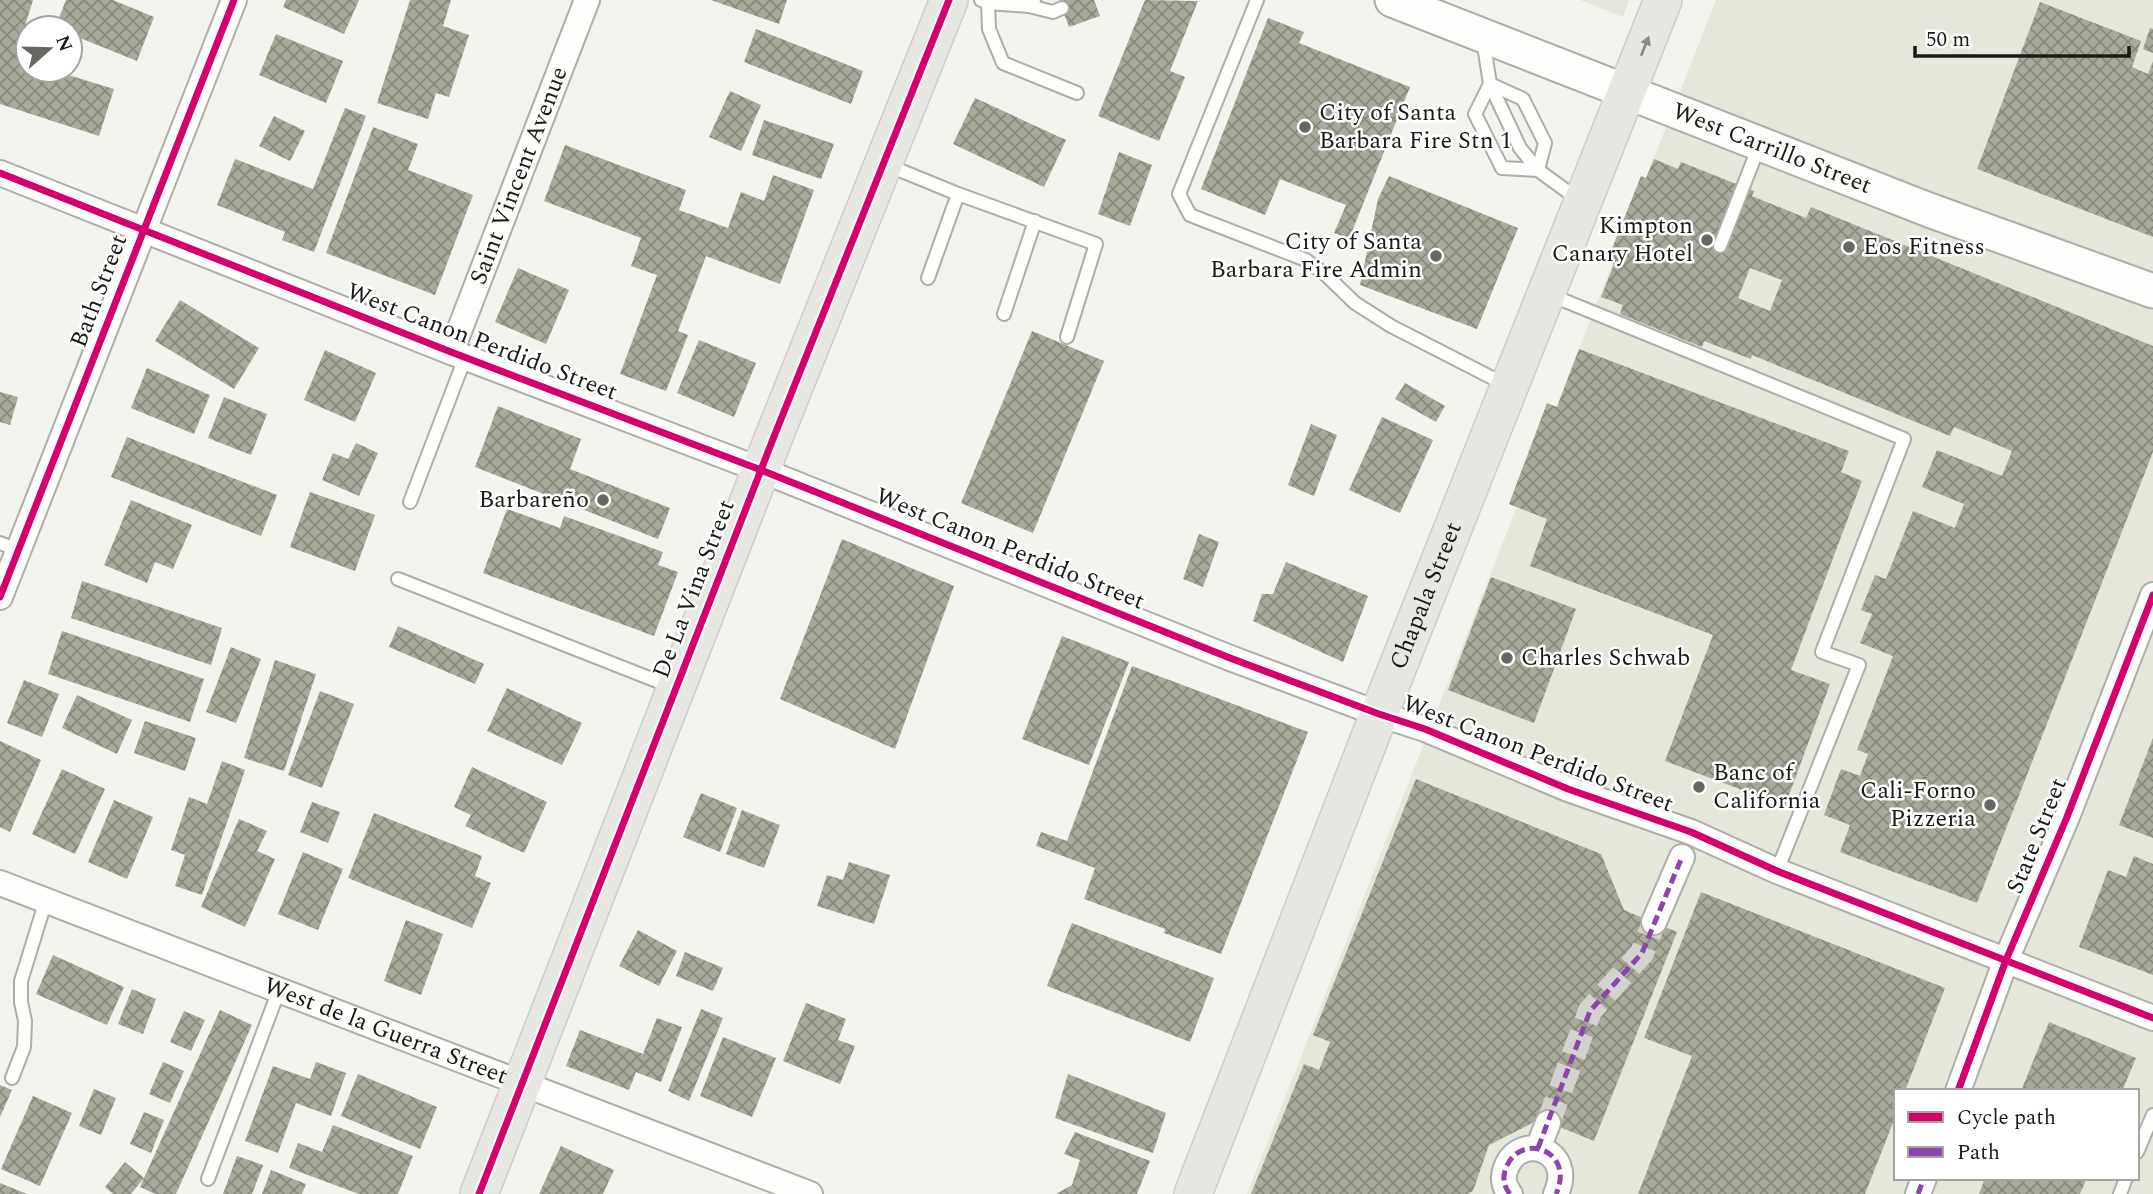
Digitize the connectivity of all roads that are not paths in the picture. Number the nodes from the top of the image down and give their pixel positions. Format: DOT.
graph roads {
  1 [pos="234,0"];
  2 [pos="587,0"];
  3 [pos="949,0"];
  4 [pos="1257,0"];
  5 [pos="1392,0"];
  6 [pos="1663,0"];
  7 [pos="984,1"];
  8 [pos="1031,3"];
  9 [pos="1062,8"];
  10 [pos="1483,36"];
  11 [pos="1490,84"];
  12 [pos="1627,92"];
  13 [pos="1077,93"];
  14 [pos="1760,144"];
  15 [pos="884,164"];
  16 [pos="1538,170"];
  17 [pos="0,173"];
  18 [pos="958,194"];
  19 [pos="1582,202"];
  20 [pos="1035,221"];
  21 [pos="144,230"];
  22 [pos="1720,246"];
  23 [pos="928,278"];
  24 [pos="2153,292"];
  25 [pos="1548,294"];
  26 [pos="1004,314"];
  27 [pos="1067,337"];
  28 [pos="458,355"];
  29 [pos="1510,387"];
  30 [pos="761,470"];
  31 [pos="410,502"];
  32 [pos="9,547"];
  33 [pos="397,579"];
  34 [pos="2153,595"];
  35 [pos="0,597"];
  36 [pos="676,688"];
  37 [pos="1379,714"];
  38 [pos="1682,857"];
  39 [pos="1777,871"];
  40 [pos="0,883"];
  41 [pos="46,901"];
  42 [pos="1654,922"];
  43 [pos="2006,960"];
  44 [pos="279,990"];
  45 [pos="2153,1018"];
  46 [pos="12,1079"];
  47 [pos="522,1083"];
  48 [pos="1959,1089"];
  49 [pos="2153,1115"];
  50 [pos="1548,1123"];
  51 [pos="2139,1147"];
  52 [pos="1538,1148"];
  53 [pos="208,1179"];
  54 [pos="1503,1192"];
  55 [pos="1562,1192"];
  56 [pos="479,1194"];
  57 [pos="810,1194"];
  58 [pos="1193,1194"];
  1 -- 21 [label="street, Bath Street"];
  2 -- 28 [label="street, Saint Vincent Avenue"];
  3 -- 15 [label="main road, De La Vina Street"];
  4 -- 29 [label="lane"];
  5 -- 10 [label="main road, West Carrillo Street"];
  12 -- 6 [label="main road, Chapala Street, one-way"];
  7 -- 8 [label="lane"];
  7 -- 13 [label="lane"];
  8 -- 9 [label="lane"];
  10 -- 11 [label="lane"];
  10 -- 12 [label="main road, West Carrillo Street"];
  11 -- 16 [label="lane"];
  11 -- 16 [label="lane"];
  11 -- 16 [label="lane"];
  12 -- 14 [label="main road, West Carrillo Street"];
  12 -- 19 [label="main road, Chapala Street"];
  14 -- 22 [label="lane"];
  14 -- 24 [label="main road, West Carrillo Street"];
  15 -- 18 [label="lane"];
  15 -- 30 [label="main road, De La Vina Street"];
  16 -- 19 [label="lane"];
  17 -- 21 [label="street, West Canon Perdido Street"];
  18 -- 20 [label="lane"];
  18 -- 23 [label="lane"];
  19 -- 25 [label="main road, Chapala Street"];
  20 -- 26 [label="lane"];
  20 -- 27 [label="lane"];
  21 -- 28 [label="street, West Canon Perdido Street"];
  21 -- 32 [label="street, Bath Street"];
  25 -- 29 [label="main road, Chapala Street"];
  25 -- 39 [label="lane"];
  28 -- 30 [label="street, West Canon Perdido Street"];
  28 -- 31 [label="lane"];
  29 -- 37 [label="main road, Chapala Street"];
  30 -- 36 [label="main road, De La Vina Street"];
  30 -- 37 [label="street, West Canon Perdido Street"];
  32 -- 35 [label="street, Bath Street"];
  33 -- 36 [label="lane"];
  34 -- 43 [label="street, State Street"];
  36 -- 47 [label="main road, De La Vina Street"];
  37 -- 39 [label="street, West Canon Perdido Street"];
  37 -- 58 [label="main road, Chapala Street"];
  38 -- 42 [label="street"];
  39 -- 43 [label="street, West Canon Perdido Street"];
  40 -- 41 [label="street, West de la Guerra Street"];
  41 -- 44 [label="street, West de la Guerra Street"];
  41 -- 46 [label="lane"];
  43 -- 45 [label="street, West Canon Perdido Street"];
  43 -- 48 [label="street, State Street"];
  44 -- 47 [label="street, West de la Guerra Street"];
  44 -- 53 [label="lane"];
  47 -- 56 [label="main road, De La Vina Street"];
  47 -- 57 [label="street, West de la Guerra Street"];
  49 -- 51 [label="lane"];
  50 -- 52 [label="street"];
  52 -- 54 [label="street"];
  52 -- 55 [label="street"];
}
